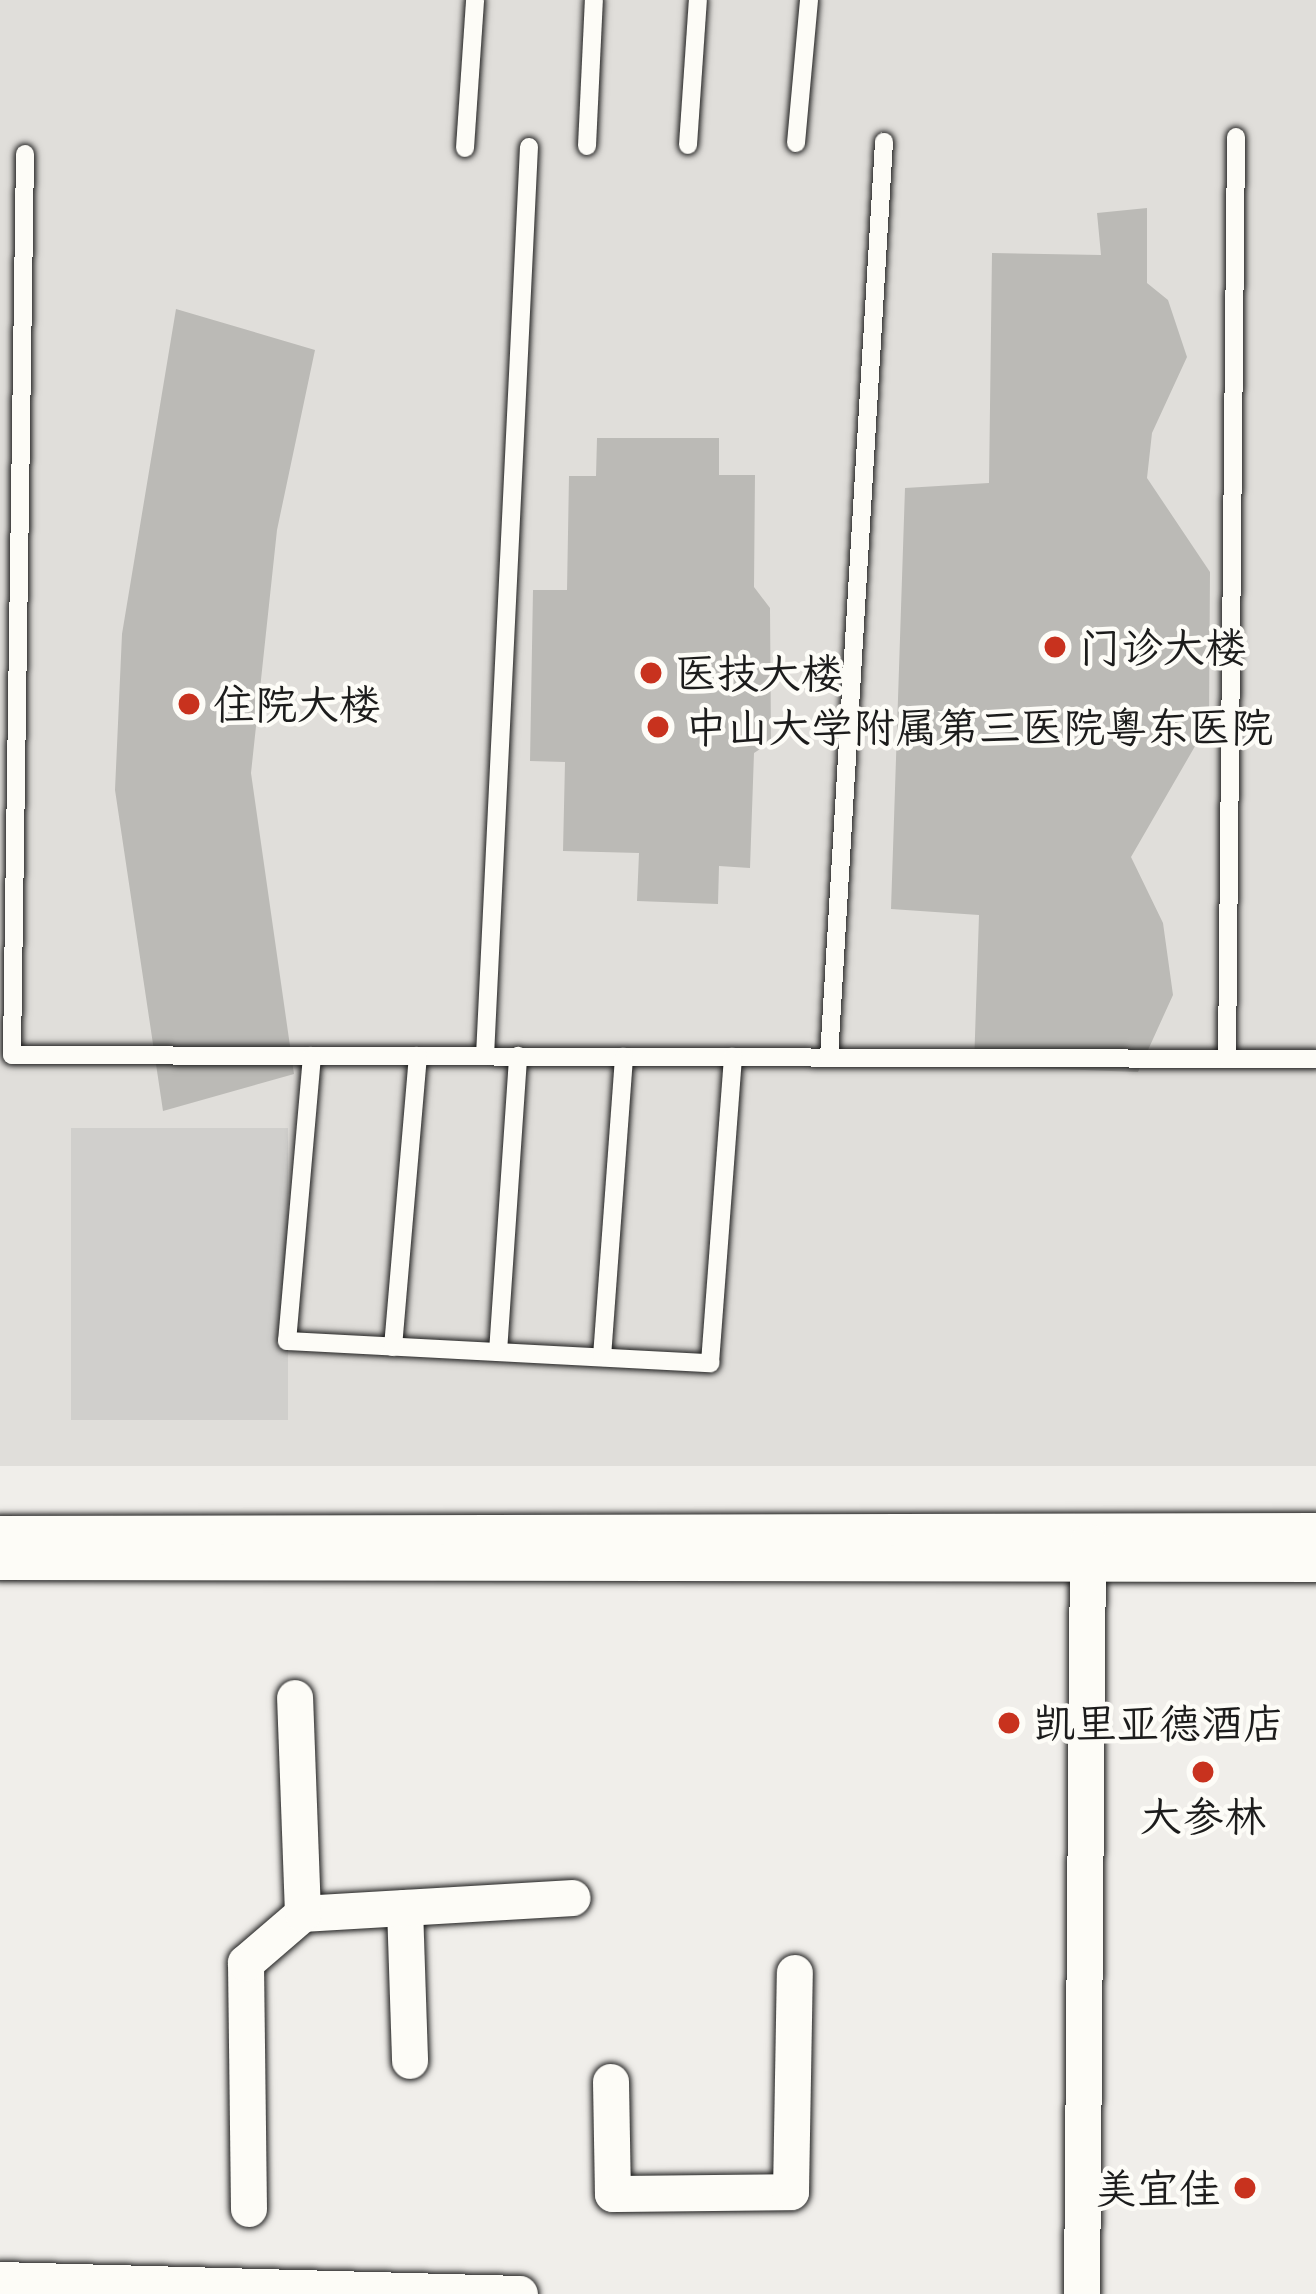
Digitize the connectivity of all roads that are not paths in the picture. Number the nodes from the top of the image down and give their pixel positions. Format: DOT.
graph roads {
  1 [pos="476,0"];
  2 [pos="594,0"];
  3 [pos="698,0"];
  4 [pos="809,0"];
  5 [pos="1236,137"];
  6 [pos="884,142"];
  7 [pos="796,143"];
  8 [pos="688,145"];
  9 [pos="586,146"];
  10 [pos="529,147"];
  11 [pos="465,148"];
  12 [pos="25,154"];
  13 [pos="311,1056"];
  14 [pos="418,1056"];
  15 [pos="485,1056"];
  16 [pos="518,1057"];
  17 [pos="624,1057"];
  18 [pos="733,1057"];
  19 [pos="830,1057"];
  20 [pos="1227,1059"];
  21 [pos="1316,1059"];
  22 [pos="393,1347"];
  23 [pos="497,1352"];
  24 [pos="602,1358"];
  25 [pos="1316,1531"];
  26 [pos="0,1534"];
  27 [pos="1088,1547"];
  28 [pos="0,1562"];
  29 [pos="1316,1564"];
  30 [pos="295,1698"];
  31 [pos="573,1898"];
  32 [pos="405,1908"];
  33 [pos="303,1913"];
  34 [pos="795,1973"];
  35 [pos="410,2061"];
  36 [pos="611,2082"];
  37 [pos="249,2209"];
  38 [pos="0,2280"];
  39 [pos="520,2294"];
  40 [pos="1082,2294"];
  1 -- 11 [label="lane"];
  2 -- 9 [label="lane"];
  3 -- 8 [label="lane"];
  4 -- 7 [label="lane"];
  5 -- 20 [label="lane"];
  6 -- 19 [label="lane"];
  10 -- 15 [label="lane"];
  12 -- 13 [label="lane"];
  13 -- 14 [label="lane"];
  13 -- 22 [label="lane"];
  14 -- 15 [label="lane"];
  14 -- 22 [label="lane"];
  15 -- 16 [label="lane"];
  16 -- 17 [label="lane"];
  16 -- 23 [label="lane"];
  17 -- 18 [label="lane"];
  17 -- 24 [label="lane"];
  18 -- 19 [label="lane"];
  18 -- 24 [label="lane"];
  19 -- 20 [label="lane"];
  20 -- 21 [label="lane"];
  22 -- 23 [label="lane"];
  23 -- 24 [label="lane"];
  25 -- 27 [label="street"];
  26 -- 27 [label="street"];
  27 -- 28 [label="street"];
  27 -- 29 [label="street"];
  27 -- 40 [label="street"];
  30 -- 33 [label="street"];
  31 -- 32 [label="street"];
  32 -- 33 [label="street"];
  32 -- 35 [label="street"];
  33 -- 37 [label="street"];
  34 -- 36 [label="street"];
  38 -- 39 [label="street"];
}
